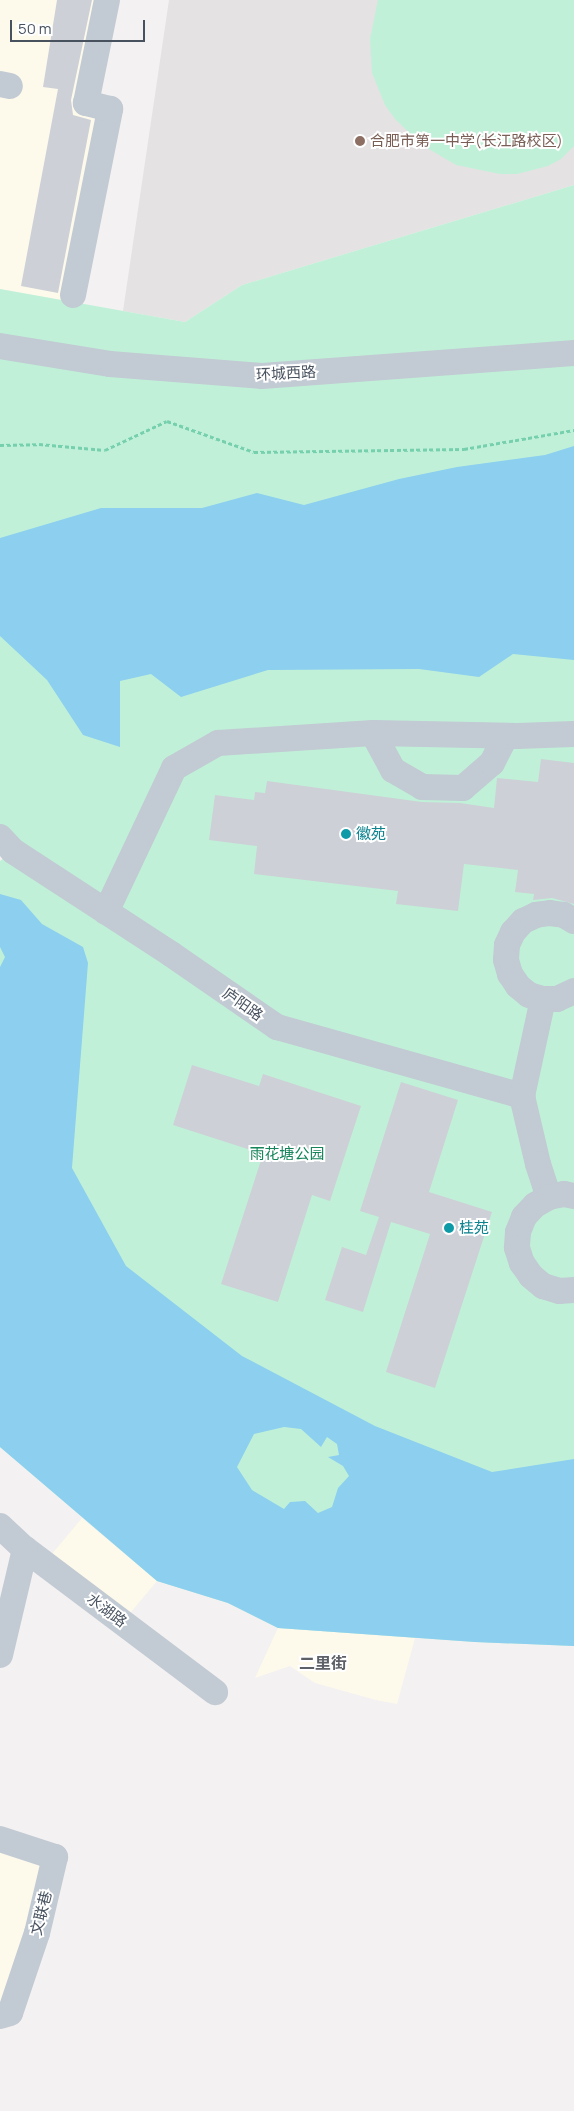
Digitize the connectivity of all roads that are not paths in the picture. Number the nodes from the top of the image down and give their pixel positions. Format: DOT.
graph roads {
  1 [pos="107,0"];
  2 [pos="73,295"];
  3 [pos="0,346"];
  4 [pos="574,353"];
  5 [pos="373,733"];
  6 [pos="574,734"];
  7 [pos="506,736"];
  8 [pos="0,836"];
  9 [pos="106,912"];
  10 [pos="574,921"];
  11 [pos="574,991"];
  12 [pos="543,999"];
  13 [pos="522,1096"];
  14 [pos="561,1196"];
  15 [pos="574,1290"];
  16 [pos="0,1526"];
  17 [pos="25,1549"];
  18 [pos="0,1655"];
  19 [pos="215,1692"];
  20 [pos="0,1839"];
  21 [pos="0,2016"];
  1 -- 2 [label="street"];
  3 -- 4 [label="street, 环城西路"];
  5 -- 7 [label="street"];
  5 -- 7 [label="street"];
  5 -- 9 [label="street"];
  6 -- 7 [label="street"];
  8 -- 9 [label="street, 庐阳路"];
  9 -- 13 [label="street, 庐阳路"];
  10 -- 12 [label="street"];
  11 -- 12 [label="street"];
  12 -- 13 [label="street"];
  13 -- 14 [label="street"];
  14 -- 15 [label="street"];
  16 -- 17 [label="street, 水湖路"];
  17 -- 18 [label="street"];
  17 -- 19 [label="street, 水湖路"];
  20 -- 21 [label="street, 文联巷"];
}
